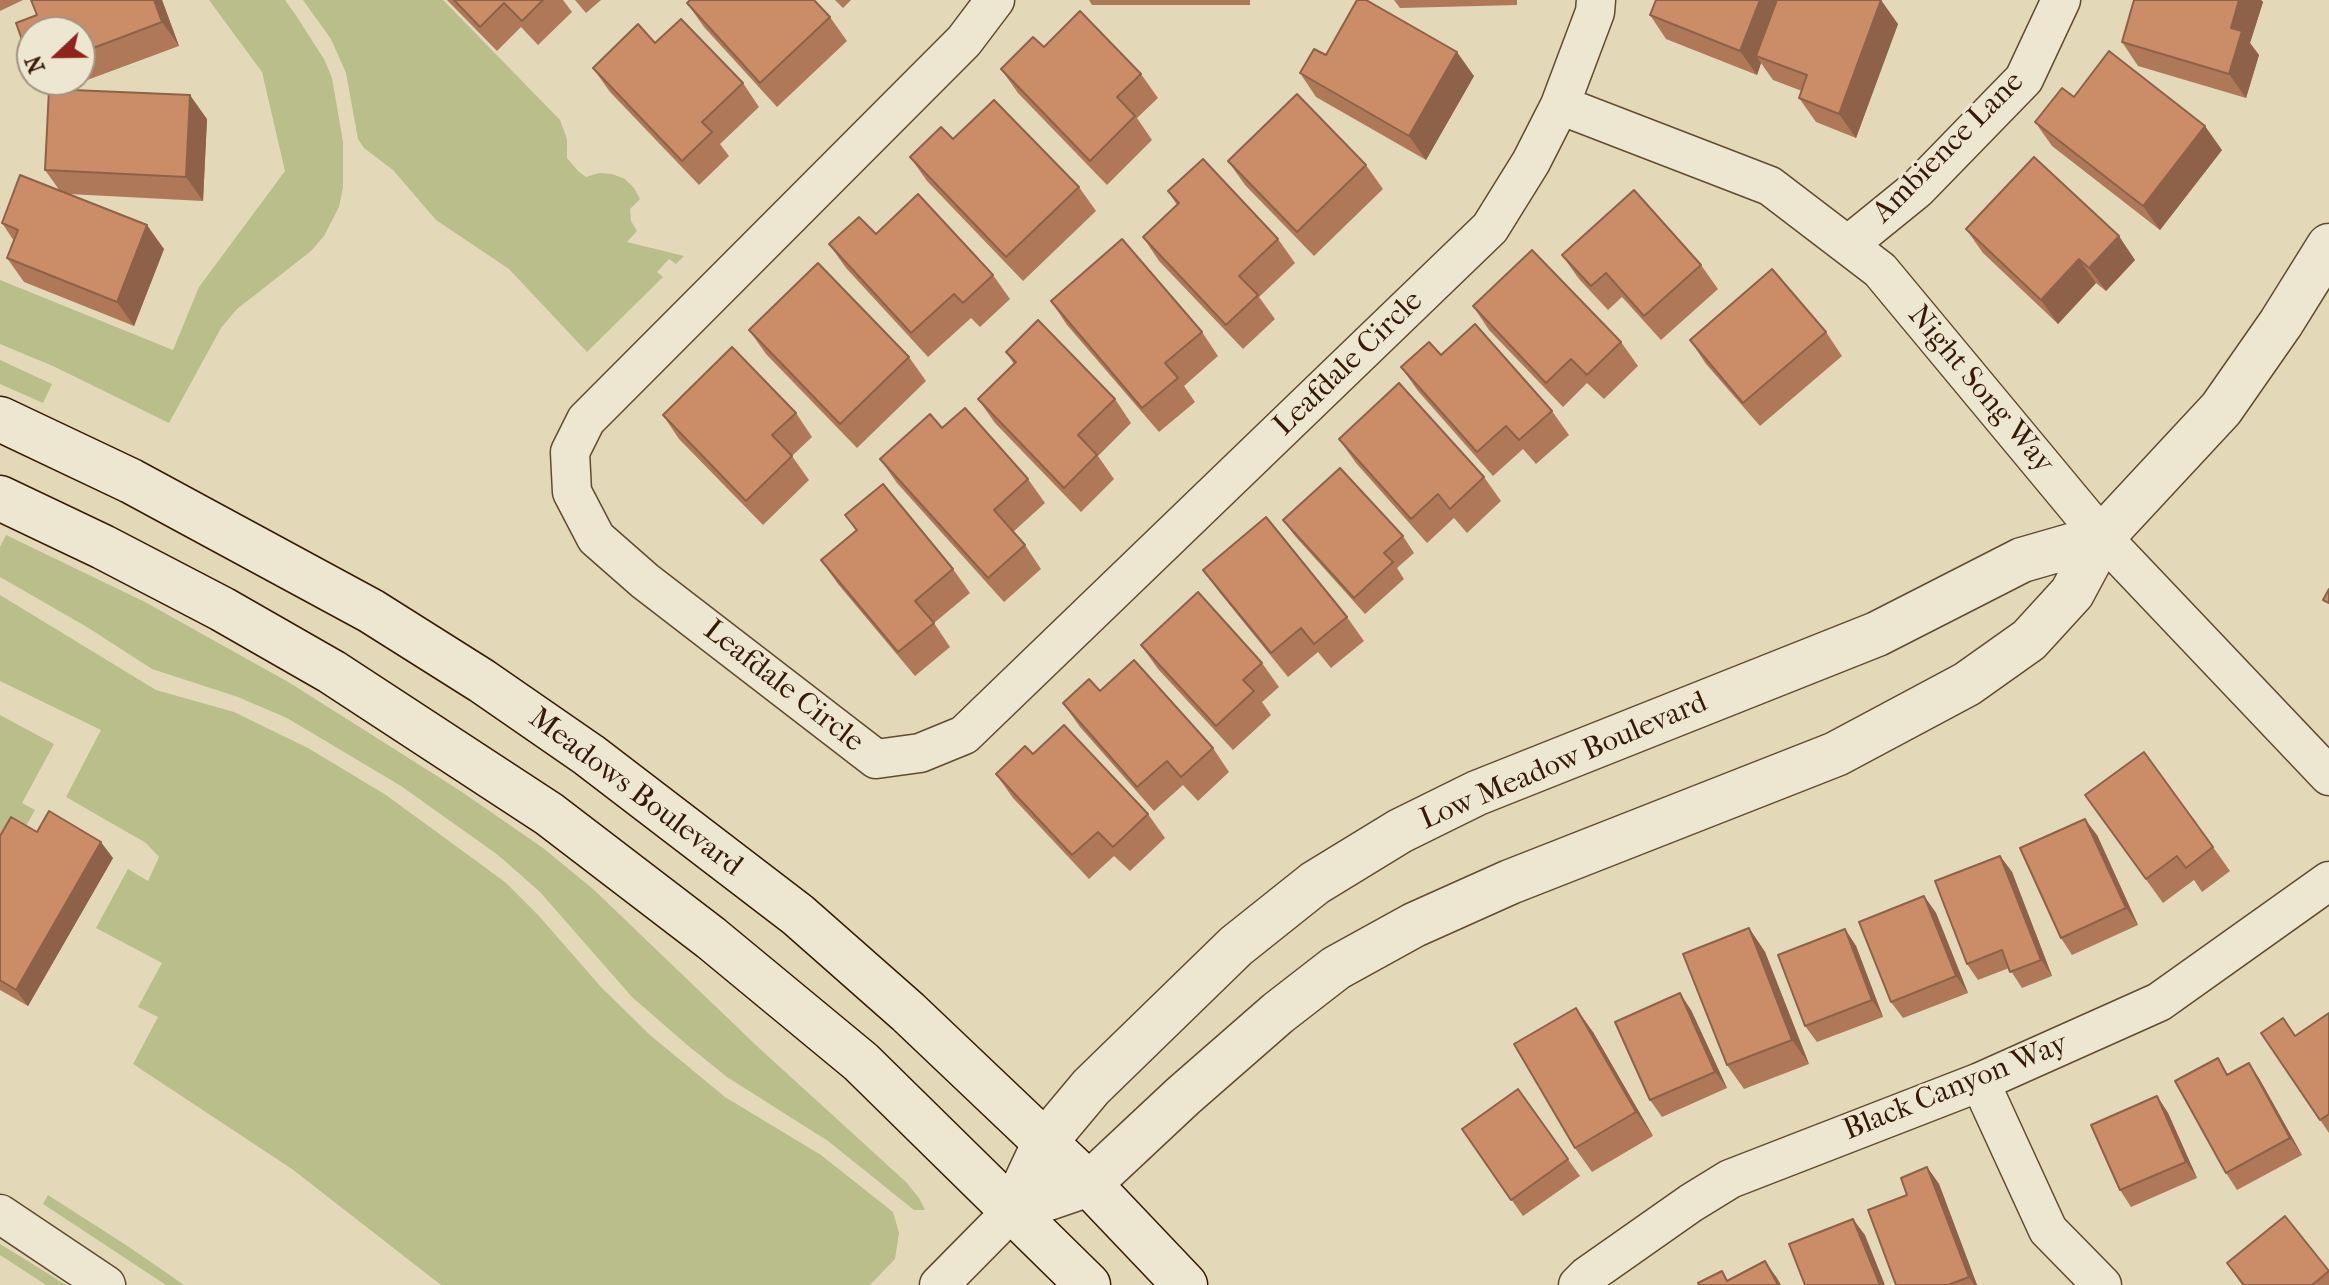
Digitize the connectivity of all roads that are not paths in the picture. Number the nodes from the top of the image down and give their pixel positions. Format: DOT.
graph roads {
  1 [pos="995,0"];
  2 [pos="1596,0"];
  3 [pos="2061,0"];
  4 [pos="1560,105"];
  5 [pos="1848,245"];
  6 [pos="2329,246"];
  7 [pos="0,419"];
  8 [pos="0,498"];
  9 [pos="2102,537"];
  10 [pos="2329,776"];
  11 [pos="2329,881"];
  12 [pos="1980,1082"];
  13 [pos="1045,1142"];
  14 [pos="1089,1184"];
  15 [pos="1013,1210"];
  16 [pos="0,1214"];
  17 [pos="106,1285"];
  18 [pos="939,1285"];
  19 [pos="1088,1285"];
  20 [pos="1185,1285"];
  21 [pos="1578,1285"];
  22 [pos="2102,1285"];
  1 -- 4 [label="street, Leafdale Circle"];
  2 -- 4 [label="street, Leafdale Circle"];
  3 -- 5 [label="street, Ambience Lane"];
  4 -- 5 [label="street, Night Song Way"];
  5 -- 9 [label="street, Night Song Way"];
  6 -- 9 [label="street, Low Meadow Boulevard"];
  7 -- 13 [label="street, Meadows Boulevard"];
  8 -- 15 [label="street"];
  9 -- 10 [label="street, Night Song Way"];
  9 -- 13 [label="street, Low Meadow Boulevard"];
  9 -- 14 [label="street, Low Meadow Boulevard"];
  11 -- 12 [label="street, Black Canyon Way"];
  12 -- 21 [label="street, Black Canyon Way"];
  12 -- 22 [label="street"];
  13 -- 14 [label="street, Meadows Boulevard"];
  13 -- 15 [label="street, Low Meadow Boulevard"];
  14 -- 15 [label="street, Low Meadow Boulevard"];
  14 -- 20 [label="street, Meadows Boulevard"];
  15 -- 18 [label="street, Low Meadow Boulevard"];
  15 -- 19 [label="street"];
  16 -- 17 [label="street"];
}
